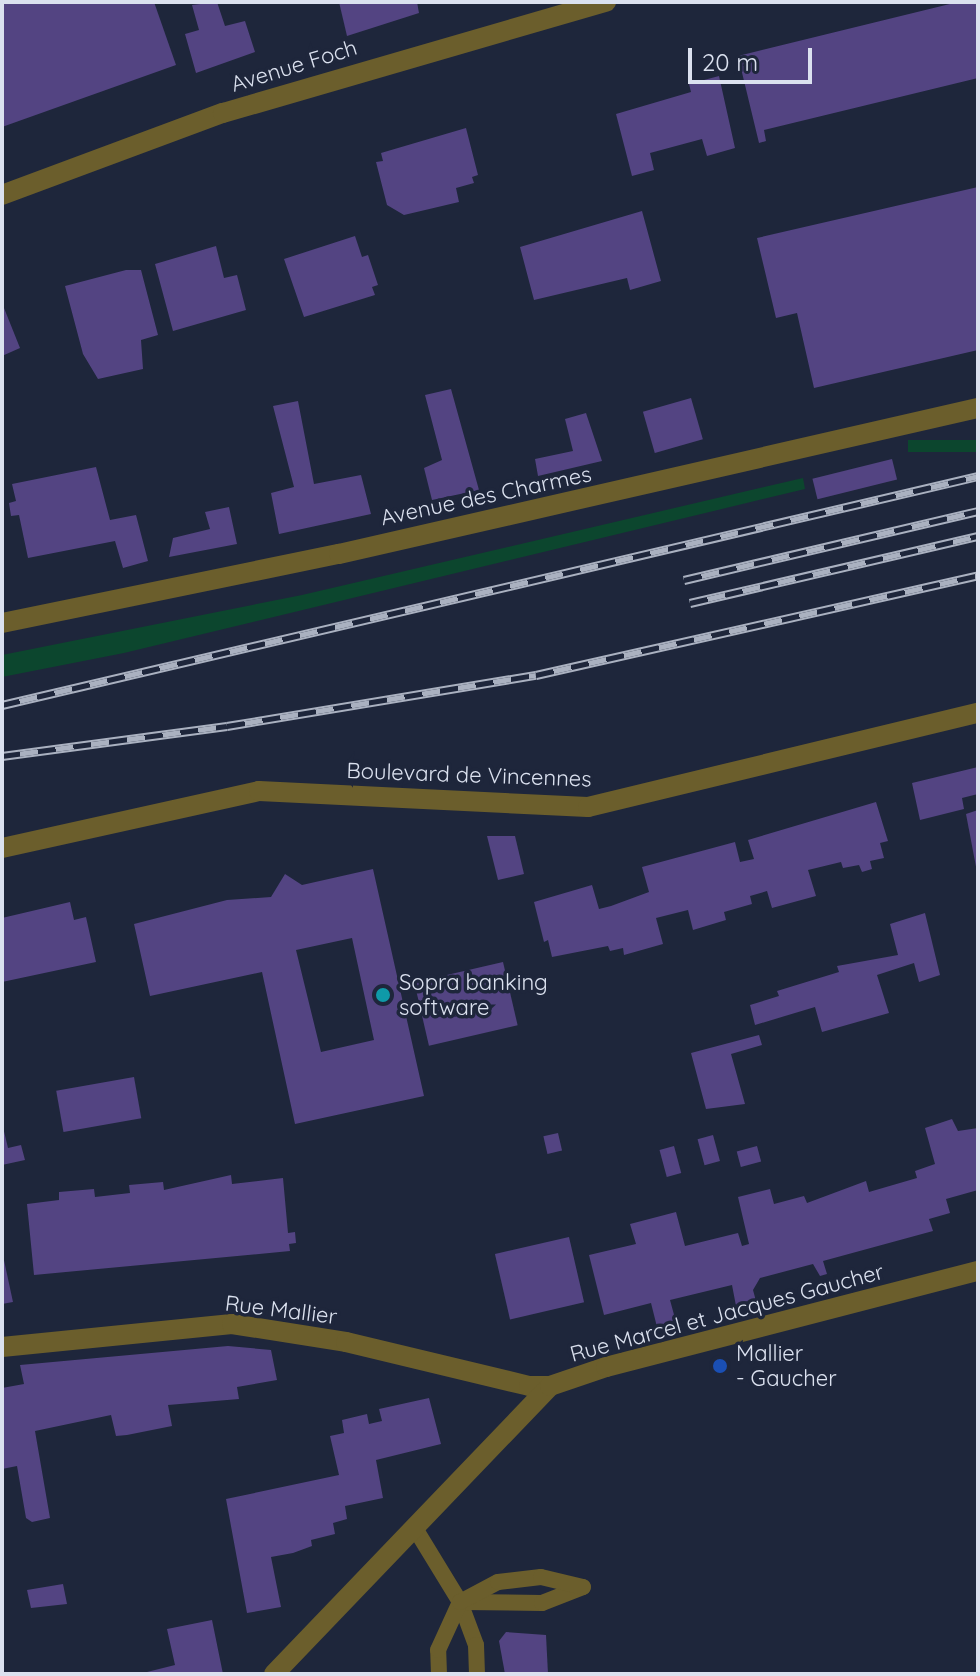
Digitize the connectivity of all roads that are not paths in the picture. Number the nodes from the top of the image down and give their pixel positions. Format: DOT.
graph roads {
  1 [pos="606,2"];
  2 [pos="2,195"];
  3 [pos="978,408"];
  4 [pos="2,623"];
  5 [pos="978,713"];
  6 [pos="2,848"];
  7 [pos="978,1271"];
  8 [pos="2,1347"];
  9 [pos="550,1386"];
  10 [pos="416,1530"];
  11 [pos="460,1602"];
  12 [pos="274,1674"];
  13 [pos="439,1674"];
  14 [pos="477,1674"];
  1 -- 2 [label="street, Avenue Foch"];
  3 -- 4 [label="street, Avenue des Charmes"];
  5 -- 6 [label="street, Boulevard de Vincennes"];
  7 -- 9 [label="street, Rue Marcel et Jacques Gaucher"];
  8 -- 9 [label="street, Rue Mallier"];
  9 -- 10 [label="street, Rue Marcel et Jacques Gaucher"];
  10 -- 11 [label="lane"];
  10 -- 12 [label="street, Rue Marcel et Jacques Gaucher"];
  11 -- 11 [label="lane"];
  11 -- 13 [label="lane"];
  11 -- 14 [label="lane"];
}
